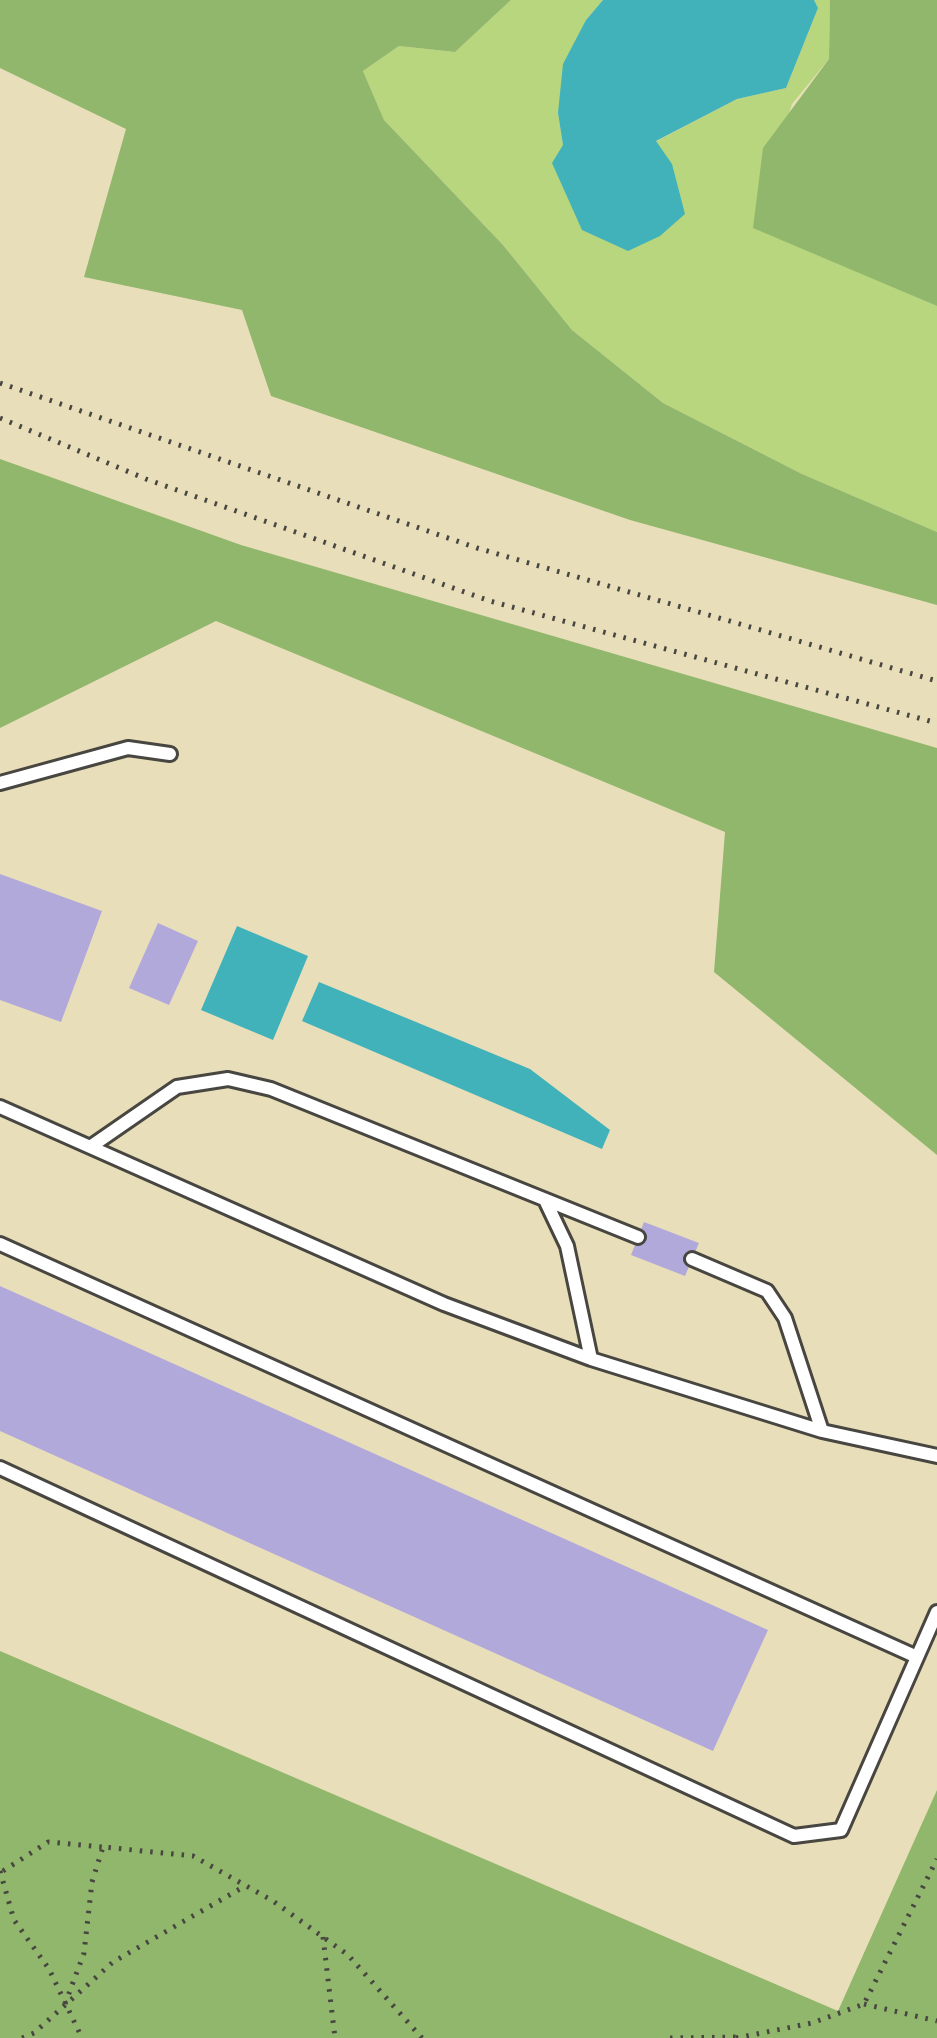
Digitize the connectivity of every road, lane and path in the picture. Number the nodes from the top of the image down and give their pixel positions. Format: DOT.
graph roads {
  1 [pos="0,382"];
  2 [pos="0,418"];
  3 [pos="937,681"];
  4 [pos="937,723"];
  5 [pos="170,754"];
  6 [pos="0,782"];
  7 [pos="0,1107"];
  8 [pos="93,1145"];
  9 [pos="546,1202"];
  10 [pos="638,1237"];
  11 [pos="0,1244"];
  12 [pos="692,1259"];
  13 [pos="590,1360"];
  14 [pos="822,1431"];
  15 [pos="937,1456"];
  16 [pos="0,1468"];
  17 [pos="937,1612"];
  18 [pos="917,1657"];
  19 [pos="103,1847"];
  20 [pos="937,1860"];
  21 [pos="2,1871"];
  22 [pos="246,1885"];
  23 [pos="322,1936"];
  24 [pos="65,2004"];
  25 [pos="864,2004"];
  26 [pos="937,2021"];
  27 [pos="738,2037"];
  28 [pos="22,2038"];
  29 [pos="82,2038"];
  30 [pos="335,2038"];
  31 [pos="422,2038"];
  32 [pos="670,2038"];
  1 -- 3 [label="path"];
  2 -- 4 [label="path"];
  5 -- 6 [label="lane"];
  7 -- 8 [label="lane"];
  8 -- 9 [label="lane"];
  8 -- 13 [label="lane"];
  9 -- 10 [label="lane"];
  9 -- 13 [label="lane"];
  11 -- 18 [label="lane"];
  12 -- 14 [label="lane"];
  13 -- 14 [label="lane"];
  14 -- 15 [label="lane"];
  16 -- 18 [label="lane"];
  17 -- 18 [label="lane"];
  19 -- 21 [label="path"];
  19 -- 22 [label="path"];
  19 -- 24 [label="path"];
  20 -- 25 [label="path"];
  21 -- 24 [label="path"];
  22 -- 23 [label="path"];
  22 -- 24 [label="path"];
  23 -- 30 [label="path"];
  23 -- 31 [label="path"];
  24 -- 28 [label="path"];
  24 -- 29 [label="path"];
  25 -- 26 [label="path"];
  25 -- 27 [label="path"];
  27 -- 32 [label="path"];
}
